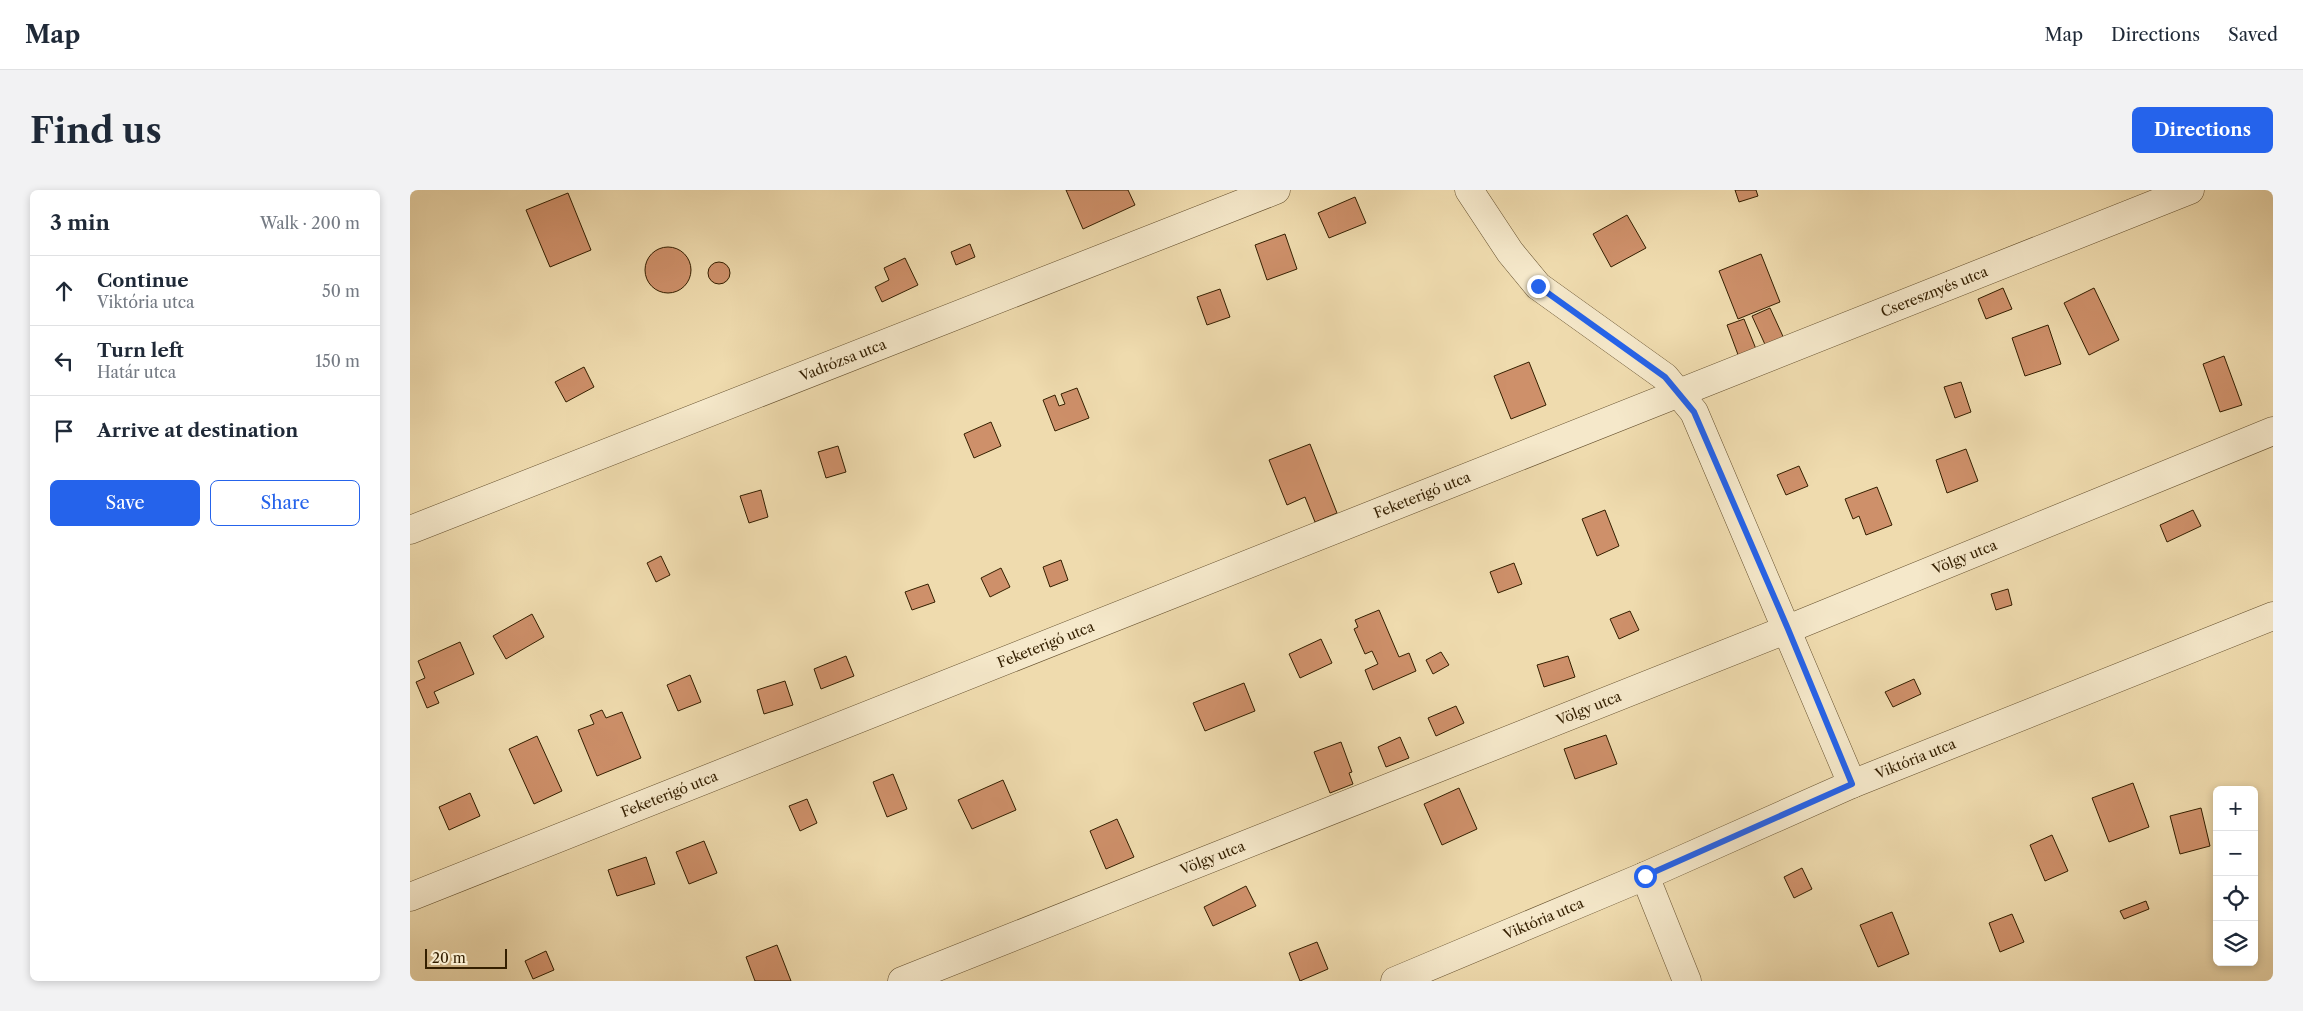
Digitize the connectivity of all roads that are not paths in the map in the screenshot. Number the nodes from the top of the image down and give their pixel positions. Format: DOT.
graph roads {
  1 [pos="1276,190"];
  2 [pos="1471,190"];
  3 [pos="2190,190"];
  4 [pos="1680,394"];
  5 [pos="2273,431"];
  6 [pos="410,530"];
  7 [pos="2273,616"];
  8 [pos="1788,629"];
  9 [pos="1852,784"];
  10 [pos="1645,876"];
  11 [pos="410,896"];
  12 [pos="902,981"];
  13 [pos="1395,981"];
  14 [pos="1687,981"];
  1 -- 6 [label="street, Vadrózsa utca"];
  2 -- 4 [label="street"];
  3 -- 4 [label="street, Cseresznyés utca"];
  4 -- 8 [label="street"];
  4 -- 11 [label="street, Feketerigó utca"];
  5 -- 8 [label="street, Völgy utca"];
  7 -- 9 [label="street, Viktória utca"];
  8 -- 9 [label="street"];
  8 -- 12 [label="street, Völgy utca"];
  9 -- 10 [label="street, Viktória utca"];
  10 -- 13 [label="street, Viktória utca"];
  10 -- 14 [label="street"];
}
